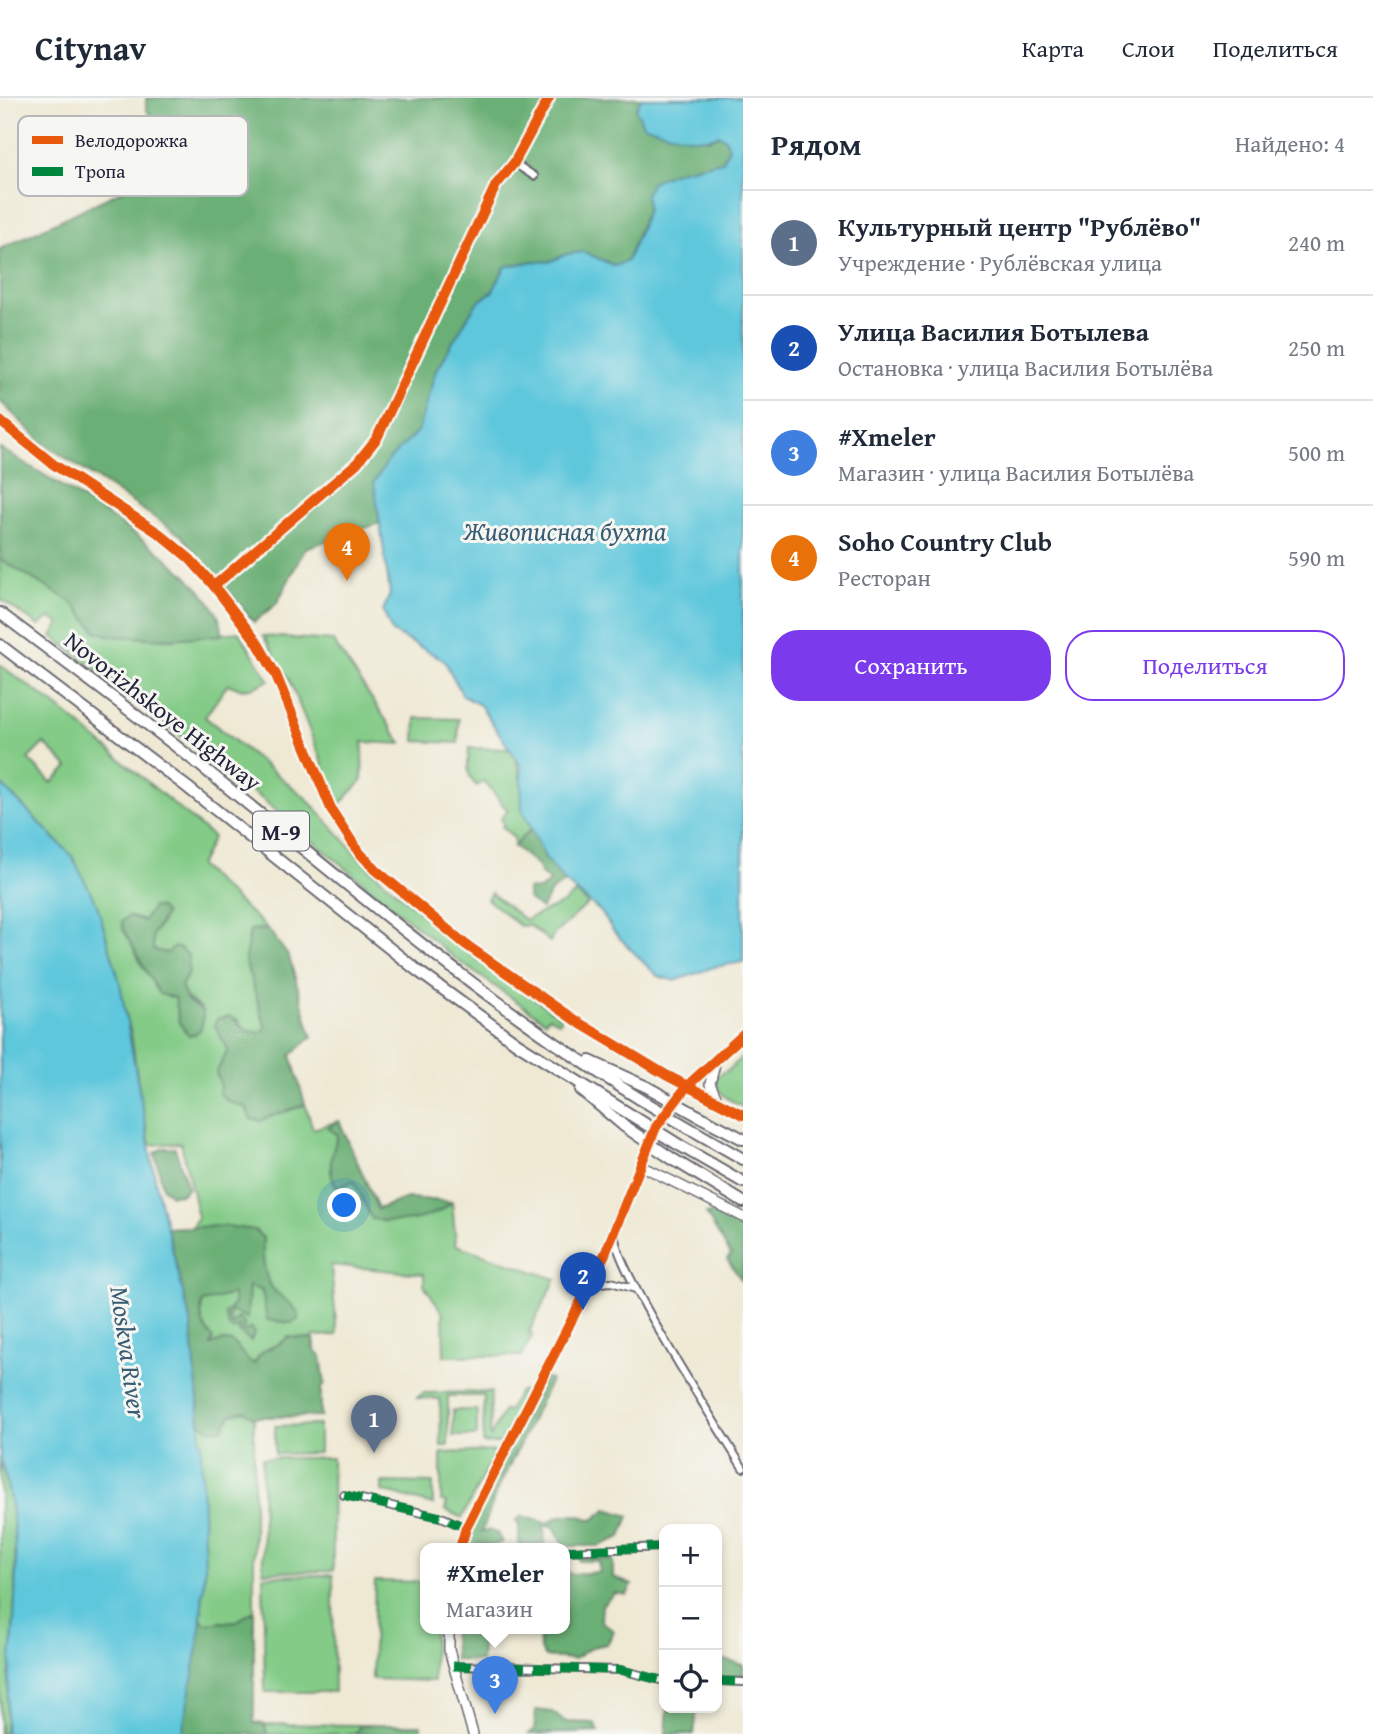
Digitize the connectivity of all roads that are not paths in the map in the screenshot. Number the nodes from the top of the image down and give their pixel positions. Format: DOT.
graph roads {
  1 [pos="549,98"];
  2 [pos="514,163"];
  3 [pos="534,176"];
  4 [pos="0,421"];
  5 [pos="214,586"];
  6 [pos="0,613"];
  7 [pos="0,645"];
  8 [pos="743,1035"];
  9 [pos="562,1049"];
  10 [pos="719,1056"];
  11 [pos="552,1066"];
  12 [pos="687,1086"];
  13 [pos="720,1102"];
  14 [pos="743,1115"];
  15 [pos="743,1139"];
  16 [pos="743,1159"];
  17 [pos="639,1165"];
  18 [pos="743,1182"];
  19 [pos="742,1201"];
  20 [pos="743,1217"];
  21 [pos="615,1232"];
  22 [pos="605,1254"];
  23 [pos="621,1259"];
  24 [pos="590,1284"];
  25 [pos="638,1290"];
  26 [pos="743,1468"];
  27 [pos="344,1495"];
  28 [pos="466,1528"];
  29 [pos="462,1543"];
  30 [pos="659,1546"];
  31 [pos="570,1550"];
  32 [pos="450,1634"];
  33 [pos="453,1666"];
  34 [pos="659,1680"];
  35 [pos="722,1682"];
  36 [pos="743,1682"];
  37 [pos="473,1734"];
  1 -- 2 [label="street"];
  2 -- 3 [label="street"];
  2 -- 5 [label="street"];
  4 -- 5 [label="street"];
  5 -- 12 [label="street"];
  6 -- 9 [label="highway, Novorizhskoye Highway / М-9"];
  7 -- 11 [label="highway, Novorizhskoye Highway / М-9"];
  8 -- 10 [label="street"];
  9 -- 15 [label="highway, bridge"];
  9 -- 16 [label="highway, Novorizhskoye Highway / М-9, bridge"];
  10 -- 12 [label="street"];
  10 -- 13 [label="street"];
  11 -- 18 [label="highway, Novorizhskoye Highway / М-9, bridge"];
  11 -- 19 [label="highway, bridge"];
  12 -- 13 [label="street"];
  12 -- 17 [label="street"];
  13 -- 14 [label="street"];
  17 -- 20 [label="street"];
  17 -- 21 [label="street"];
  21 -- 22 [label="street"];
  21 -- 23 [label="street"];
  22 -- 23 [label="street"];
  22 -- 24 [label="street"];
  23 -- 25 [label="street"];
  24 -- 25 [label="street"];
  24 -- 28 [label="street"];
  25 -- 26 [label="street"];
  27 -- 28 [label="street"];
  28 -- 29 [label="street"];
  30 -- 31 [label="street"];
  32 -- 33 [label="street"];
  33 -- 34 [label="street"];
  33 -- 37 [label="street"];
  35 -- 36 [label="street"];
}
